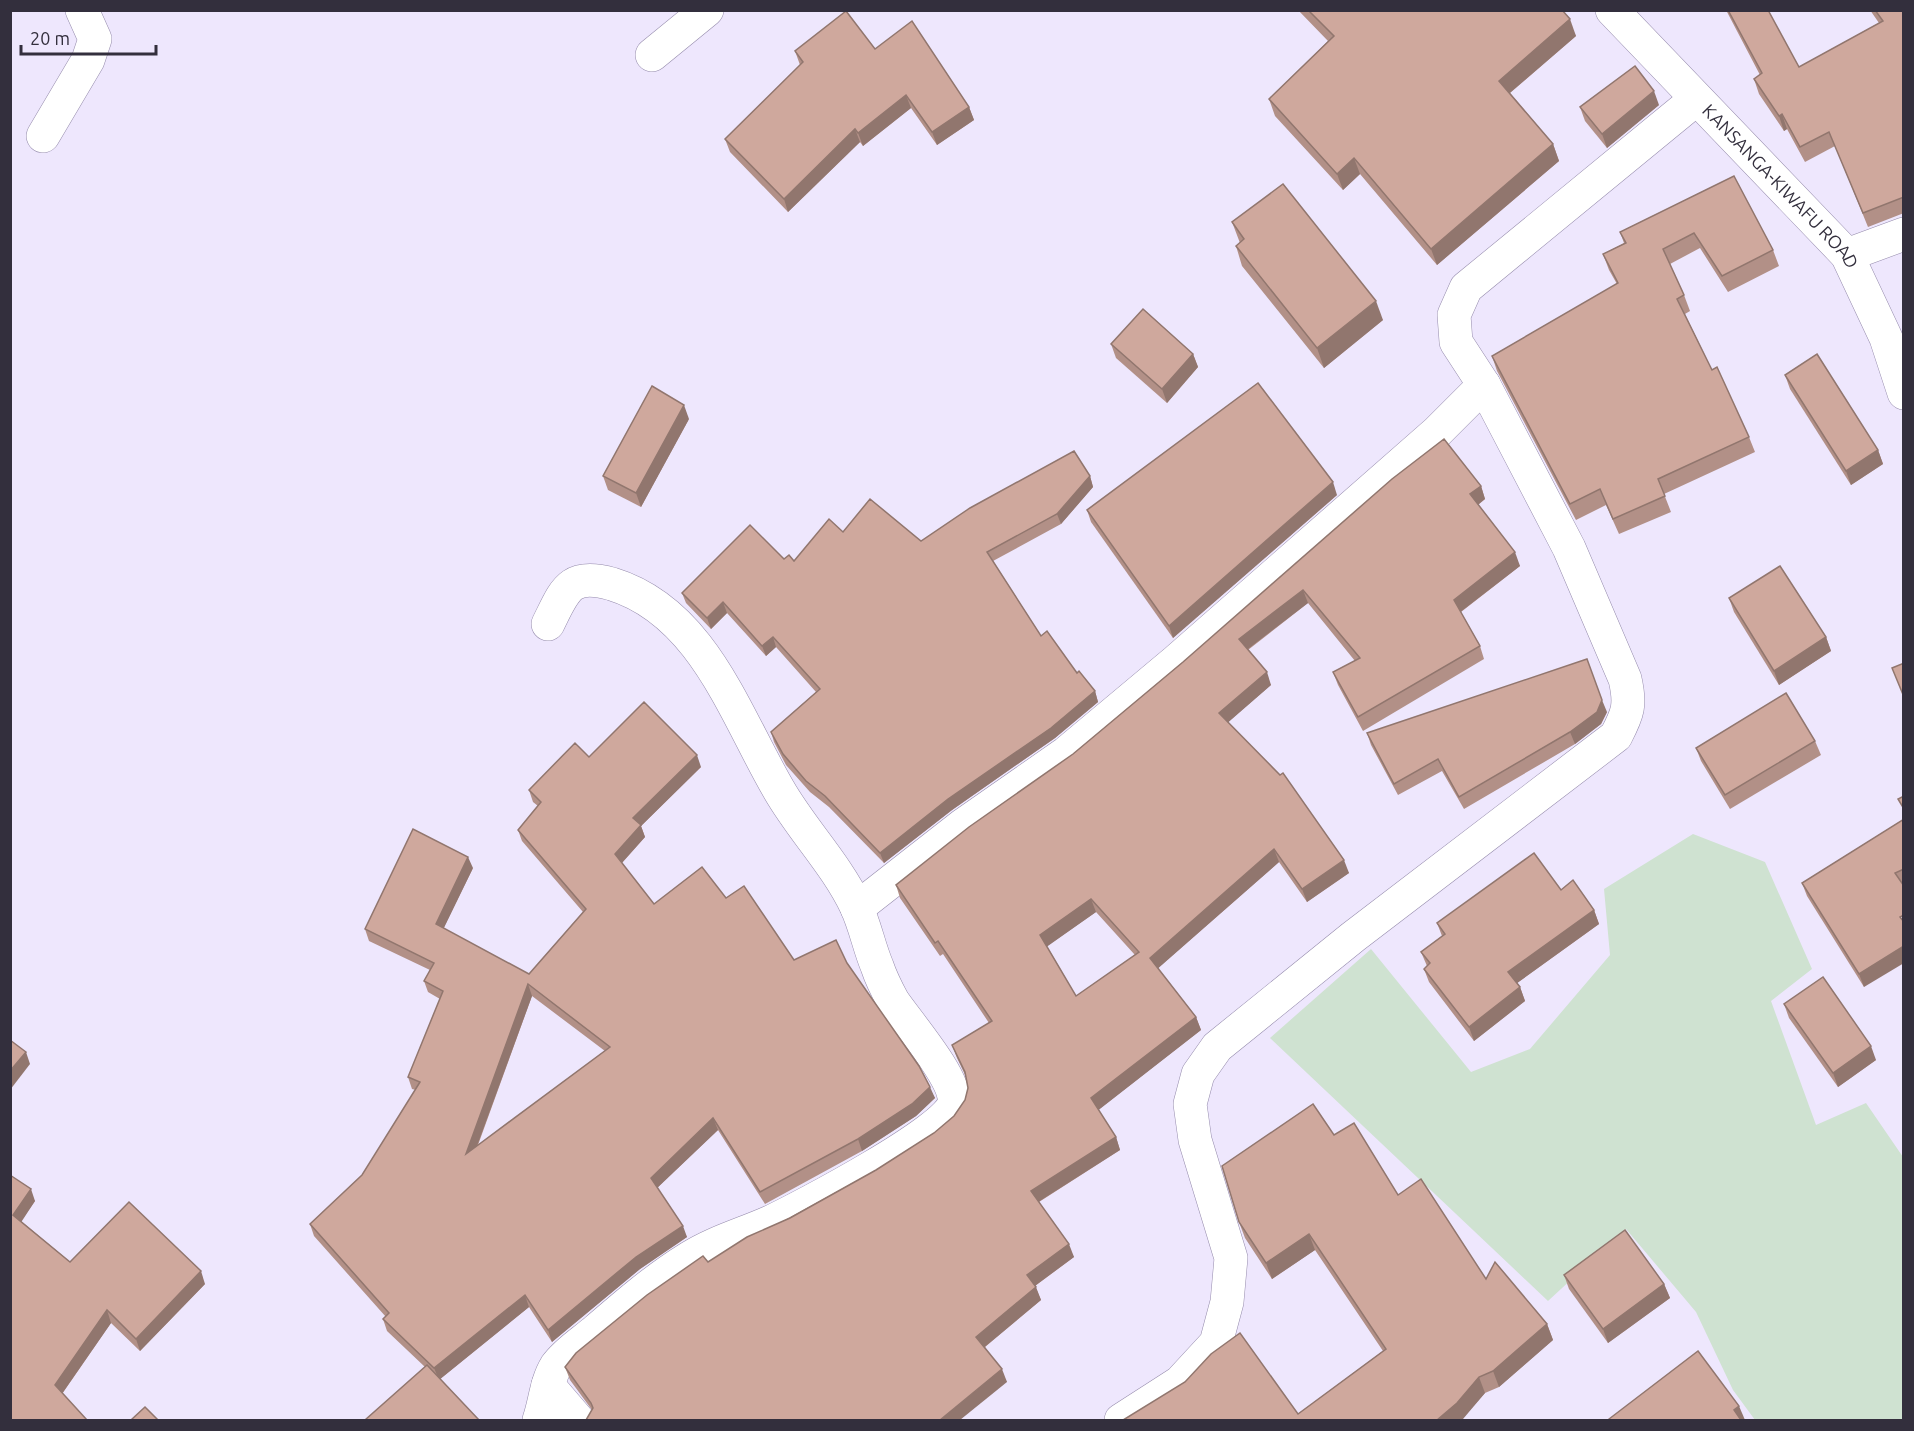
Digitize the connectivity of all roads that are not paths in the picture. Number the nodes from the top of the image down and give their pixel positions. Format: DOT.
graph roads {
  1 [pos="82,10"];
  2 [pos="706,10"];
  3 [pos="1612,10"];
  4 [pos="652,55"];
  5 [pos="1695,100"];
  6 [pos="43,136"];
  7 [pos="1904,234"];
  8 [pos="1847,255"];
  9 [pos="1484,385"];
  10 [pos="1904,393"];
  11 [pos="548,624"];
  12 [pos="857,908"];
  13 [pos="548,1385"];
  14 [pos="539,1420"];
  15 [pos="578,1420"];
  16 [pos="1121,1420"];
  1 -- 6 [label="street"];
  2 -- 4 [label="street"];
  3 -- 5 [label="street, KANSANGA-KIWAFU ROAD"];
  5 -- 8 [label="street, KANSANGA-KIWAFU ROAD"];
  5 -- 9 [label="street"];
  7 -- 8 [label="street"];
  8 -- 10 [label="street, KANSANGA-KIWAFU ROAD"];
  9 -- 12 [label="street"];
  9 -- 16 [label="street"];
  11 -- 12 [label="street"];
  12 -- 13 [label="street"];
  13 -- 14 [label="street"];
  13 -- 15 [label="street"];
}
